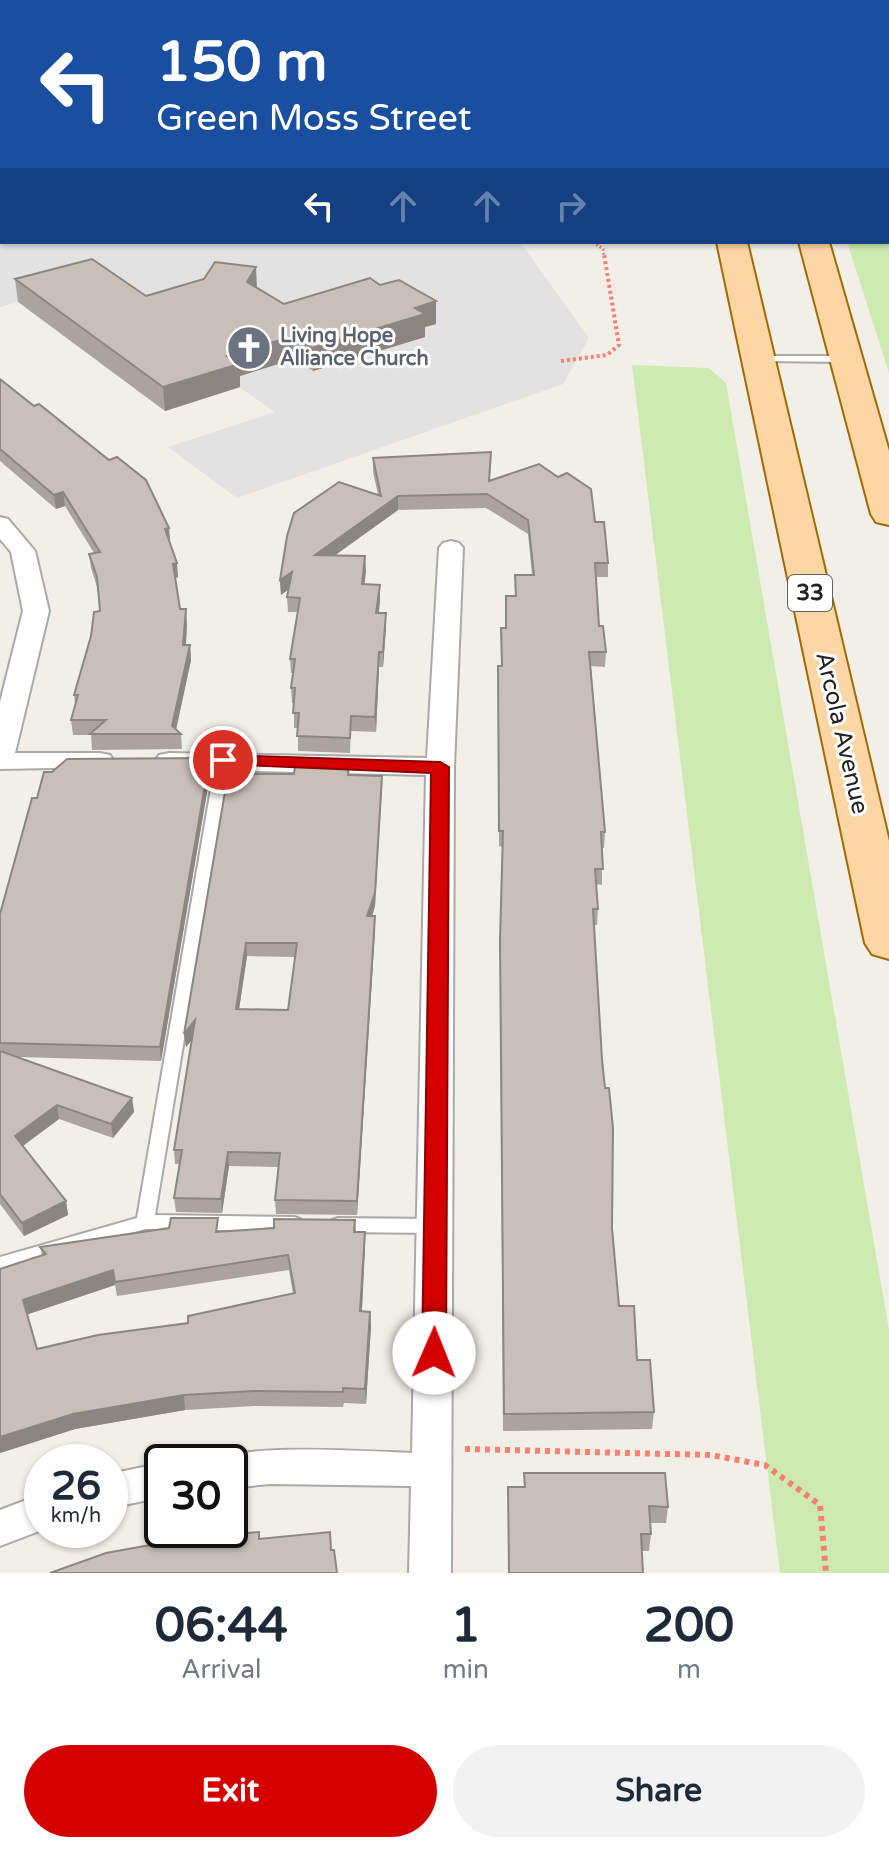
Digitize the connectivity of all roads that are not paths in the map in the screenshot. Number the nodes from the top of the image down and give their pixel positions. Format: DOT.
graph roads {
  1 [pos="732,244"];
  2 [pos="815,244"];
  3 [pos="757,359"];
  4 [pos="845,359"];
  5 [pos="889,514"];
  6 [pos="0,524"];
  7 [pos="451,548"];
  8 [pos="0,758"];
  9 [pos="223,760"];
  10 [pos="440,767"];
  11 [pos="889,943"];
  12 [pos="145,1222"];
  13 [pos="436,1226"];
  14 [pos="0,1264"];
  15 [pos="433,1459"];
  16 [pos="248,1469"];
  17 [pos="24,1519"];
  18 [pos="0,1528"];
  19 [pos="430,1573"];
  1 -- 3 [label="main road, Arcola Avenue / 33"];
  2 -- 4 [label="main road"];
  3 -- 4 [label="lane"];
  3 -- 11 [label="main road, Arcola Avenue / 33"];
  4 -- 5 [label="main road"];
  6 -- 8 [label="street"];
  7 -- 10 [label="street"];
  8 -- 9 [label="street"];
  9 -- 10 [label="street"];
  9 -- 12 [label="lane"];
  10 -- 13 [label="street"];
  12 -- 13 [label="lane"];
  12 -- 14 [label="lane"];
  13 -- 15 [label="street"];
  15 -- 16 [label="street"];
  15 -- 19 [label="street"];
  17 -- 18 [label="street"];
}
